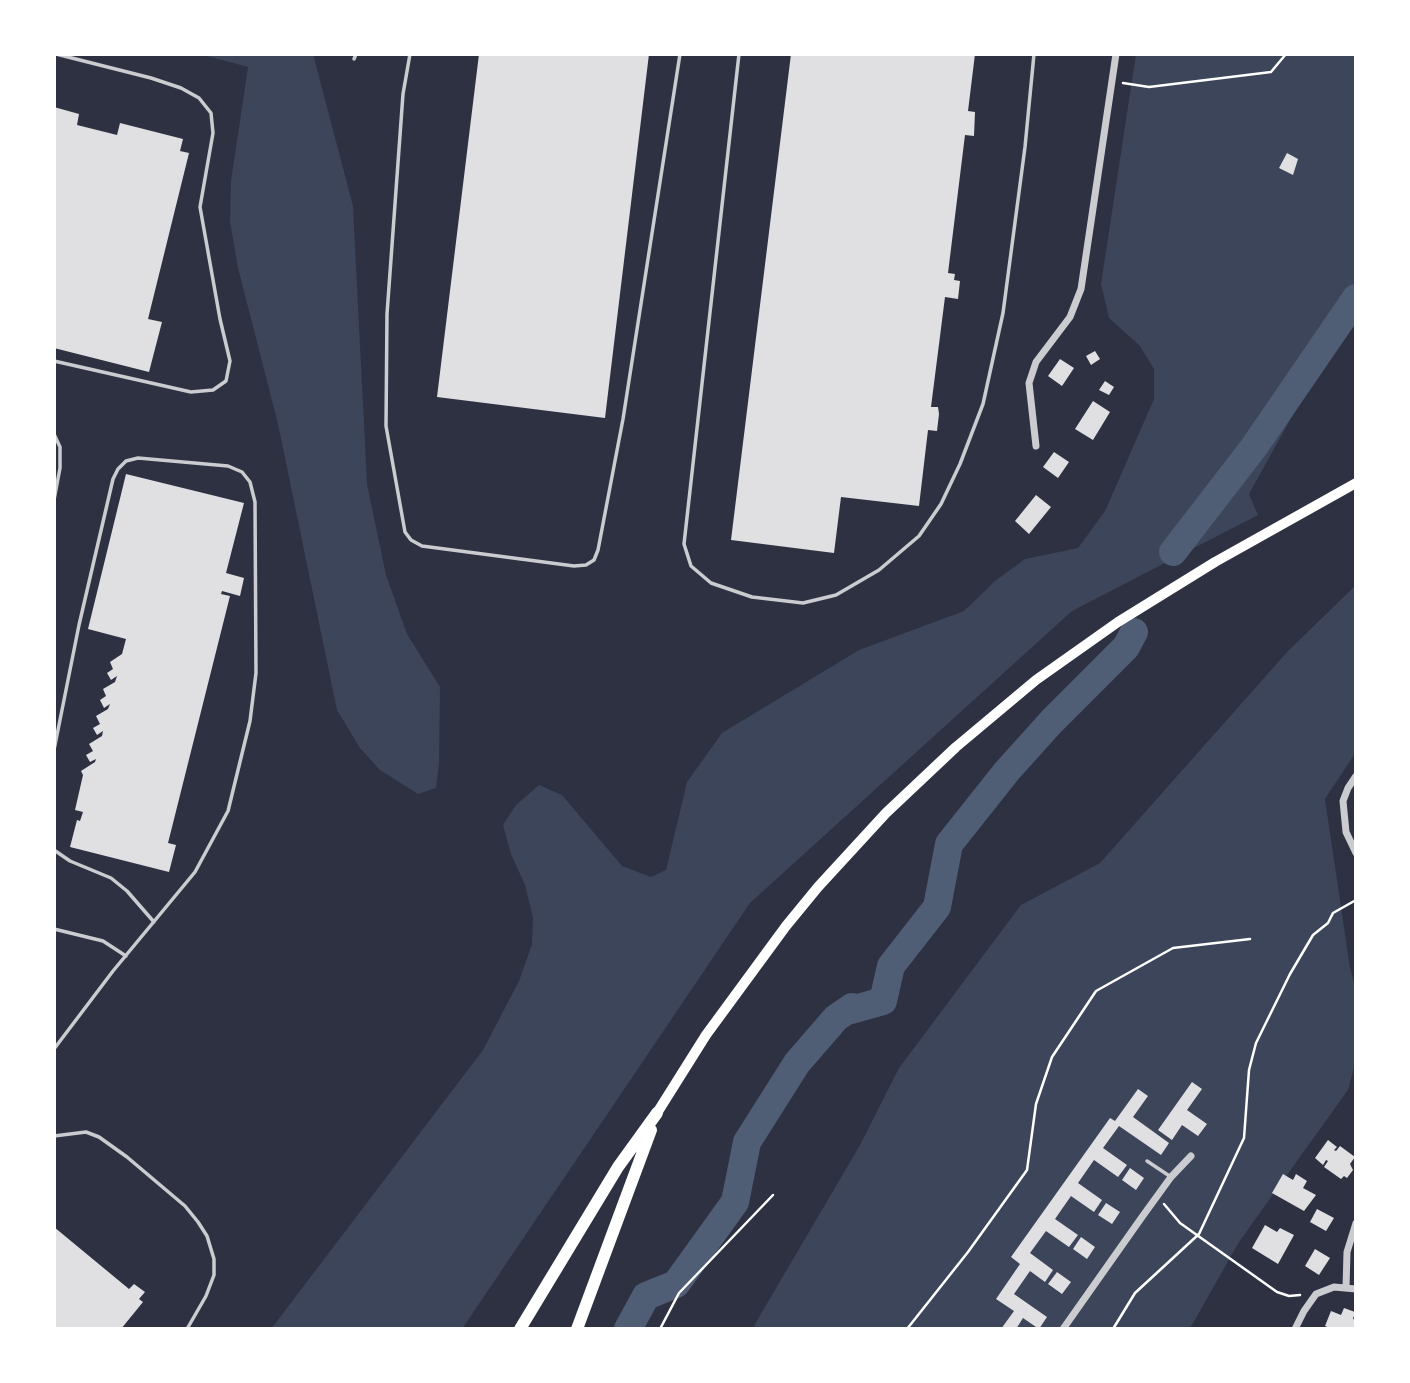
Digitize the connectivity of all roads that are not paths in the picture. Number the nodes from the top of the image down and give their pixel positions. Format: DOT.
graph roads {
  1 [pos="56,54"];
  2 [pos="410,54"];
  3 [pos="680,54"];
  4 [pos="739,54"];
  5 [pos="1034,54"];
  6 [pos="1116,54"];
  7 [pos="54,361"];
  8 [pos="54,434"];
  9 [pos="1036,446"];
  10 [pos="1356,483"];
  11 [pos="54,500"];
  12 [pos="54,750"];
  13 [pos="1356,776"];
  14 [pos="54,850"];
  15 [pos="1356,853"];
  16 [pos="154,922"];
  17 [pos="54,929"];
  18 [pos="126,956"];
  19 [pos="54,1049"];
  20 [pos="657,1113"];
  21 [pos="54,1136"];
  22 [pos="1191,1156"];
  23 [pos="1147,1161"];
  24 [pos="1171,1177"];
  25 [pos="1356,1223"];
  26 [pos="1346,1287"];
  27 [pos="1356,1289"];
  28 [pos="187,1329"];
  29 [pos="520,1329"];
  30 [pos="577,1329"];
  31 [pos="1063,1329"];
  32 [pos="1295,1329"];
  1 -- 7 [label="lane"];
  2 -- 3 [label="lane"];
  4 -- 5 [label="lane"];
  6 -- 9 [label="street"];
  8 -- 11 [label="lane"];
  10 -- 20 [label="main road"];
  12 -- 16 [label="lane"];
  13 -- 15 [label="street"];
  14 -- 16 [label="lane"];
  16 -- 18 [label="lane"];
  17 -- 18 [label="lane"];
  18 -- 19 [label="lane"];
  20 -- 29 [label="highway"];
  20 -- 30 [label="highway"];
  21 -- 28 [label="lane"];
  22 -- 24 [label="street"];
  23 -- 24 [label="lane"];
  24 -- 31 [label="street"];
  25 -- 26 [label="street"];
  26 -- 27 [label="street"];
  26 -- 32 [label="street"];
}
